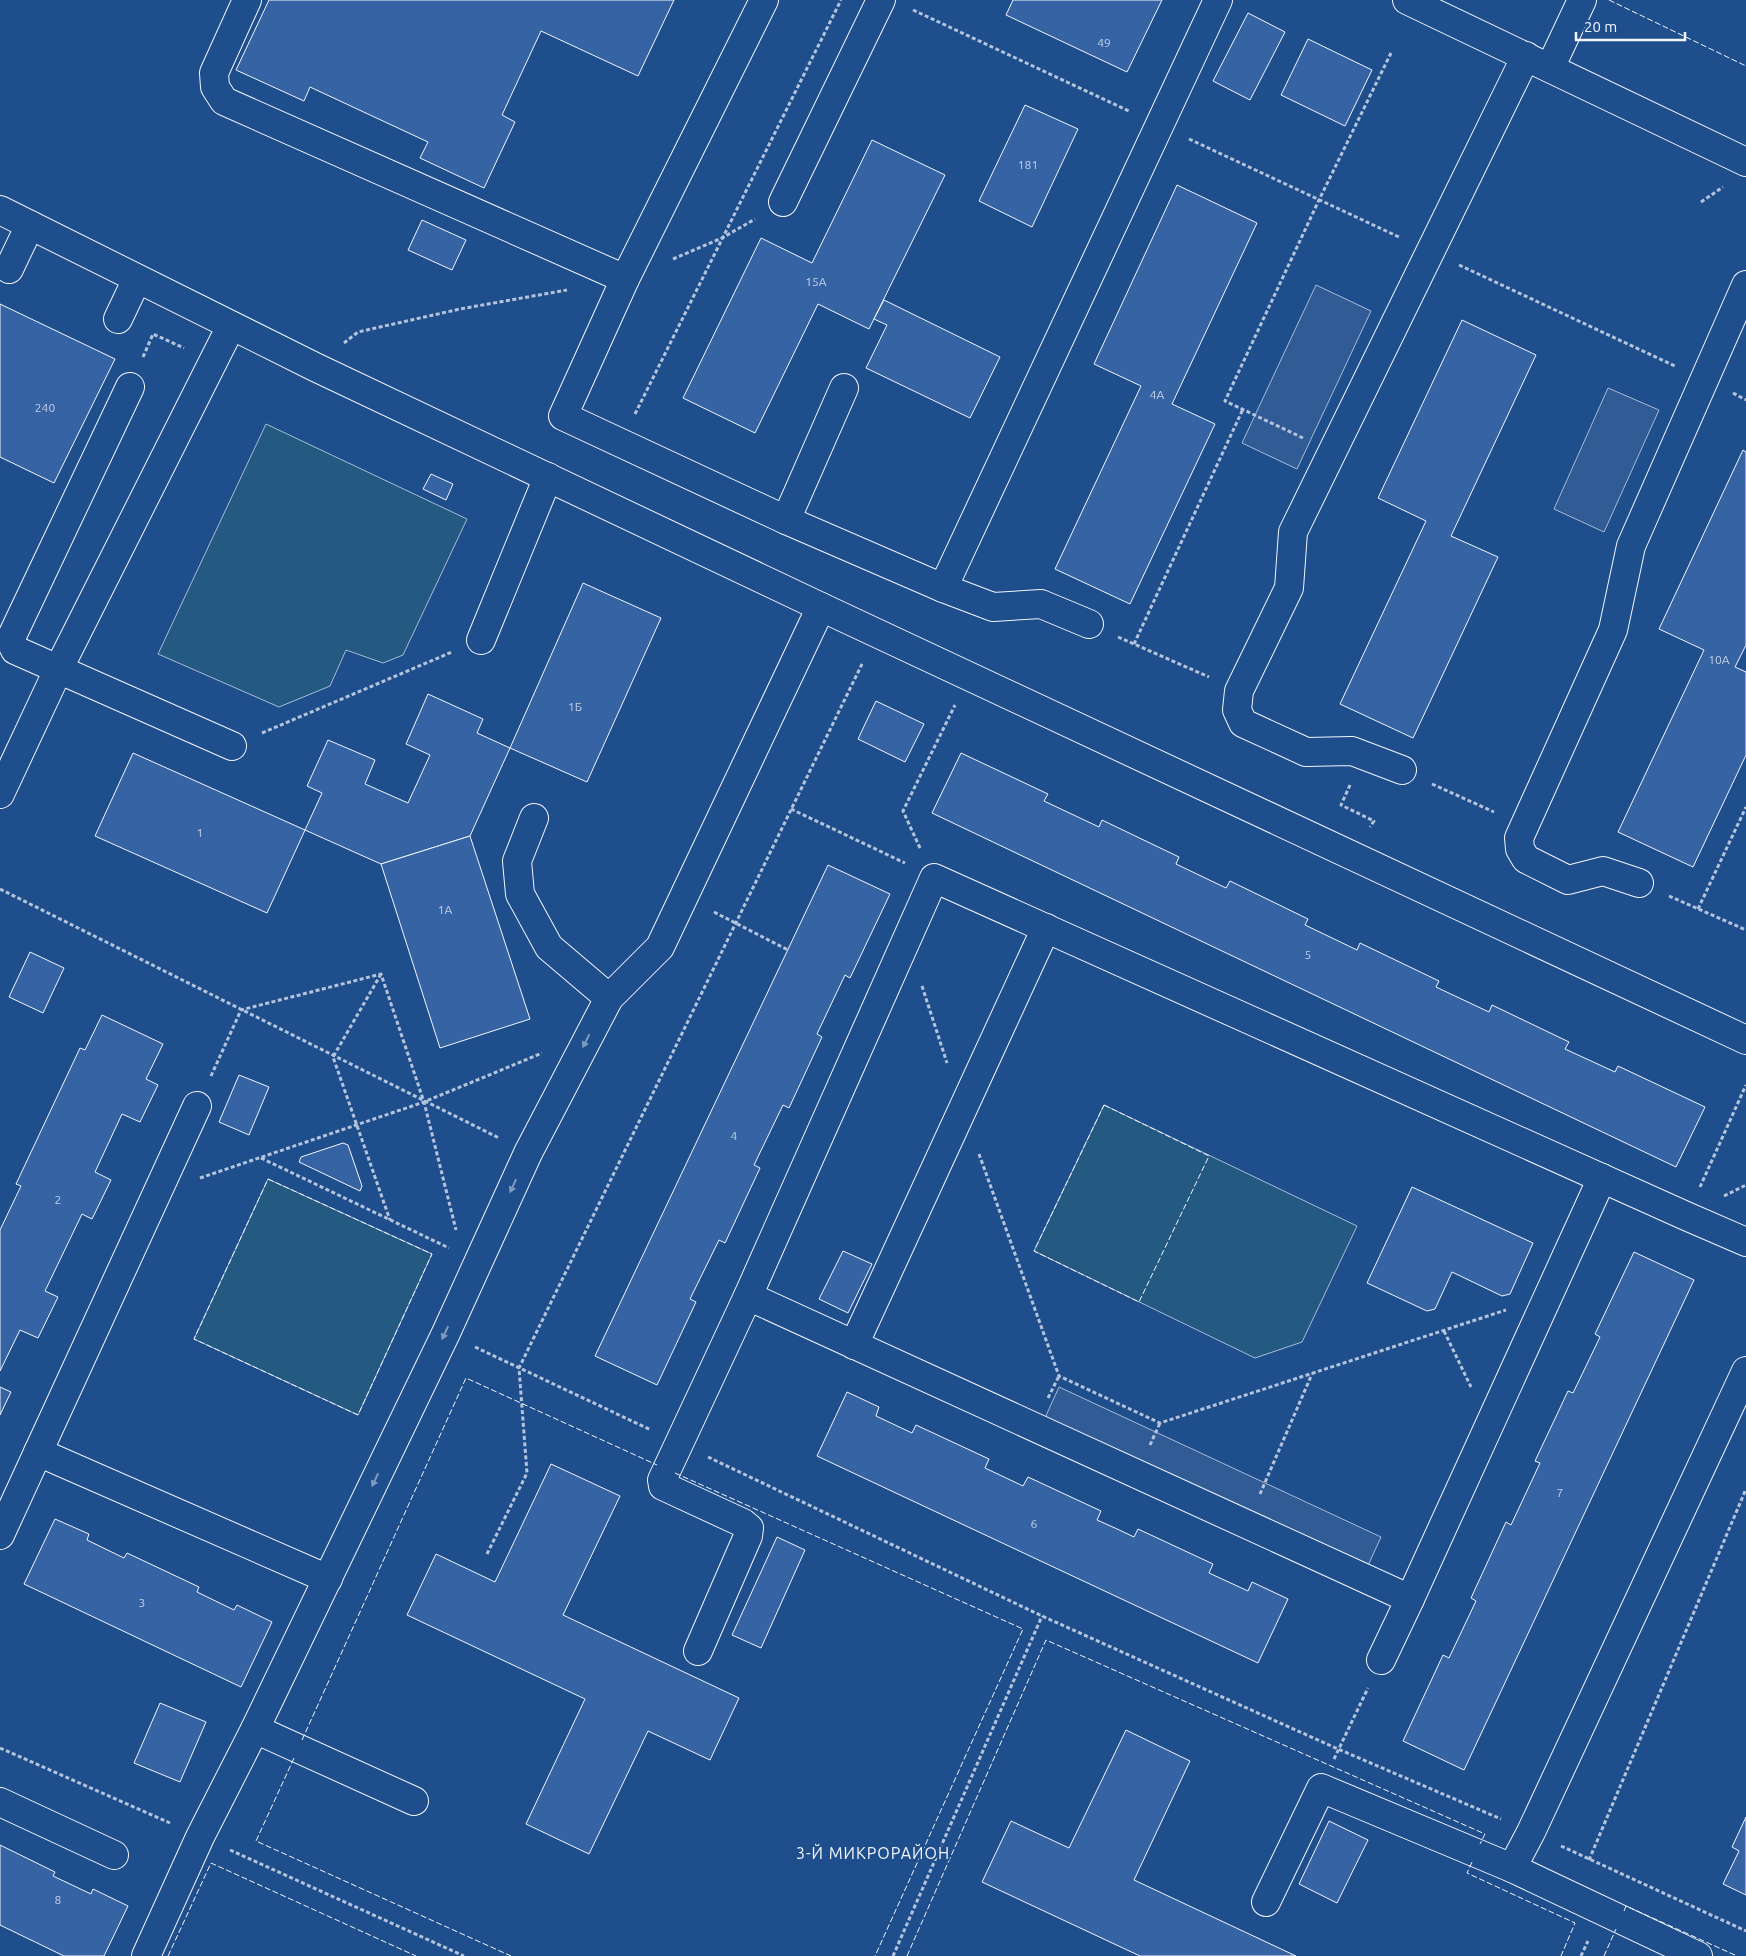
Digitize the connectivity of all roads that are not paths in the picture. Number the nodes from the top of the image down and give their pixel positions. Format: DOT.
graph roads {
  1 [pos="247,0"];
  2 [pos="764,0"];
  3 [pos="881,0"];
  4 [pos="1218,0"];
  5 [pos="1407,0"];
  6 [pos="1582,0"];
  7 [pos="1526,56"];
  8 [pos="1550,68"];
  9 [pos="1746,162"];
  10 [pos="784,202"];
  11 [pos="0,210"];
  12 [pos="30,225"];
  13 [pos="9,269"];
  14 [pos="137,279"];
  15 [pos="625,279"];
  16 [pos="1746,285"];
  17 [pos="118,319"];
  18 [pos="231,326"];
  19 [pos="130,387"];
  20 [pos="844,388"];
  21 [pos="548,477"];
  22 [pos="786,520"];
  23 [pos="943,588"];
  24 [pos="821,607"];
  25 [pos="1089,624"];
  26 [pos="480,640"];
  27 [pos="58,670"];
  28 [pos="232,746"];
  29 [pos="1402,770"];
  30 [pos="0,794"];
  31 [pos="534,818"];
  32 [pos="1639,883"];
  33 [pos="1046,928"];
  34 [pos="609,998"];
  35 [pos="1746,1040"];
  36 [pos="197,1106"];
  37 [pos="1602,1178"];
  38 [pos="1746,1242"];
  39 [pos="748,1296"];
  40 [pos="854,1345"];
  41 [pos="1746,1371"];
  42 [pos="38,1452"];
  43 [pos="6,1507"];
  44 [pos="0,1535"];
  45 [pos="328,1579"];
  46 [pos="1410,1600"];
  47 [pos="698,1651"];
  48 [pos="1381,1660"];
  49 [pos="255,1729"];
  50 [pos="414,1801"];
  51 [pos="0,1802"];
  52 [pos="114,1855"];
  53 [pos="1512,1868"];
  54 [pos="1266,1902"];
  55 [pos="146,1956"];
  56 [pos="1698,1956"];
  1 -- 15 [label="street"];
  2 -- 15 [label="street"];
  3 -- 10 [label="street"];
  4 -- 23 [label="street"];
  5 -- 7 [label="street"];
  6 -- 8 [label="street"];
  7 -- 8 [label="street"];
  7 -- 29 [label="street"];
  8 -- 9 [label="street"];
  11 -- 12 [label="street"];
  12 -- 13 [label="street"];
  12 -- 14 [label="street"];
  14 -- 17 [label="street"];
  14 -- 18 [label="street"];
  15 -- 22 [label="street"];
  16 -- 32 [label="street"];
  18 -- 21 [label="street"];
  18 -- 27 [label="street"];
  19 -- 27 [label="street"];
  20 -- 22 [label="street"];
  21 -- 24 [label="street"];
  21 -- 26 [label="street"];
  22 -- 23 [label="street"];
  23 -- 25 [label="street"];
  24 -- 34 [label="street"];
  24 -- 35 [label="street"];
  27 -- 28 [label="street"];
  27 -- 30 [label="street"];
  31 -- 34 [label="street"];
  33 -- 37 [label="street"];
  33 -- 39 [label="street"];
  33 -- 40 [label="street"];
  34 -- 45 [label="street, one-way"];
  36 -- 42 [label="street"];
  37 -- 38 [label="street"];
  37 -- 46 [label="street"];
  39 -- 40 [label="street"];
  39 -- 47 [label="street"];
  40 -- 46 [label="street"];
  41 -- 53 [label="street"];
  42 -- 43 [label="street"];
  42 -- 45 [label="street"];
  43 -- 44 [label="street"];
  45 -- 49 [label="street"];
  46 -- 48 [label="street"];
  49 -- 50 [label="street"];
  49 -- 55 [label="street"];
  51 -- 52 [label="street"];
  53 -- 54 [label="street"];
  53 -- 56 [label="street"];
}
